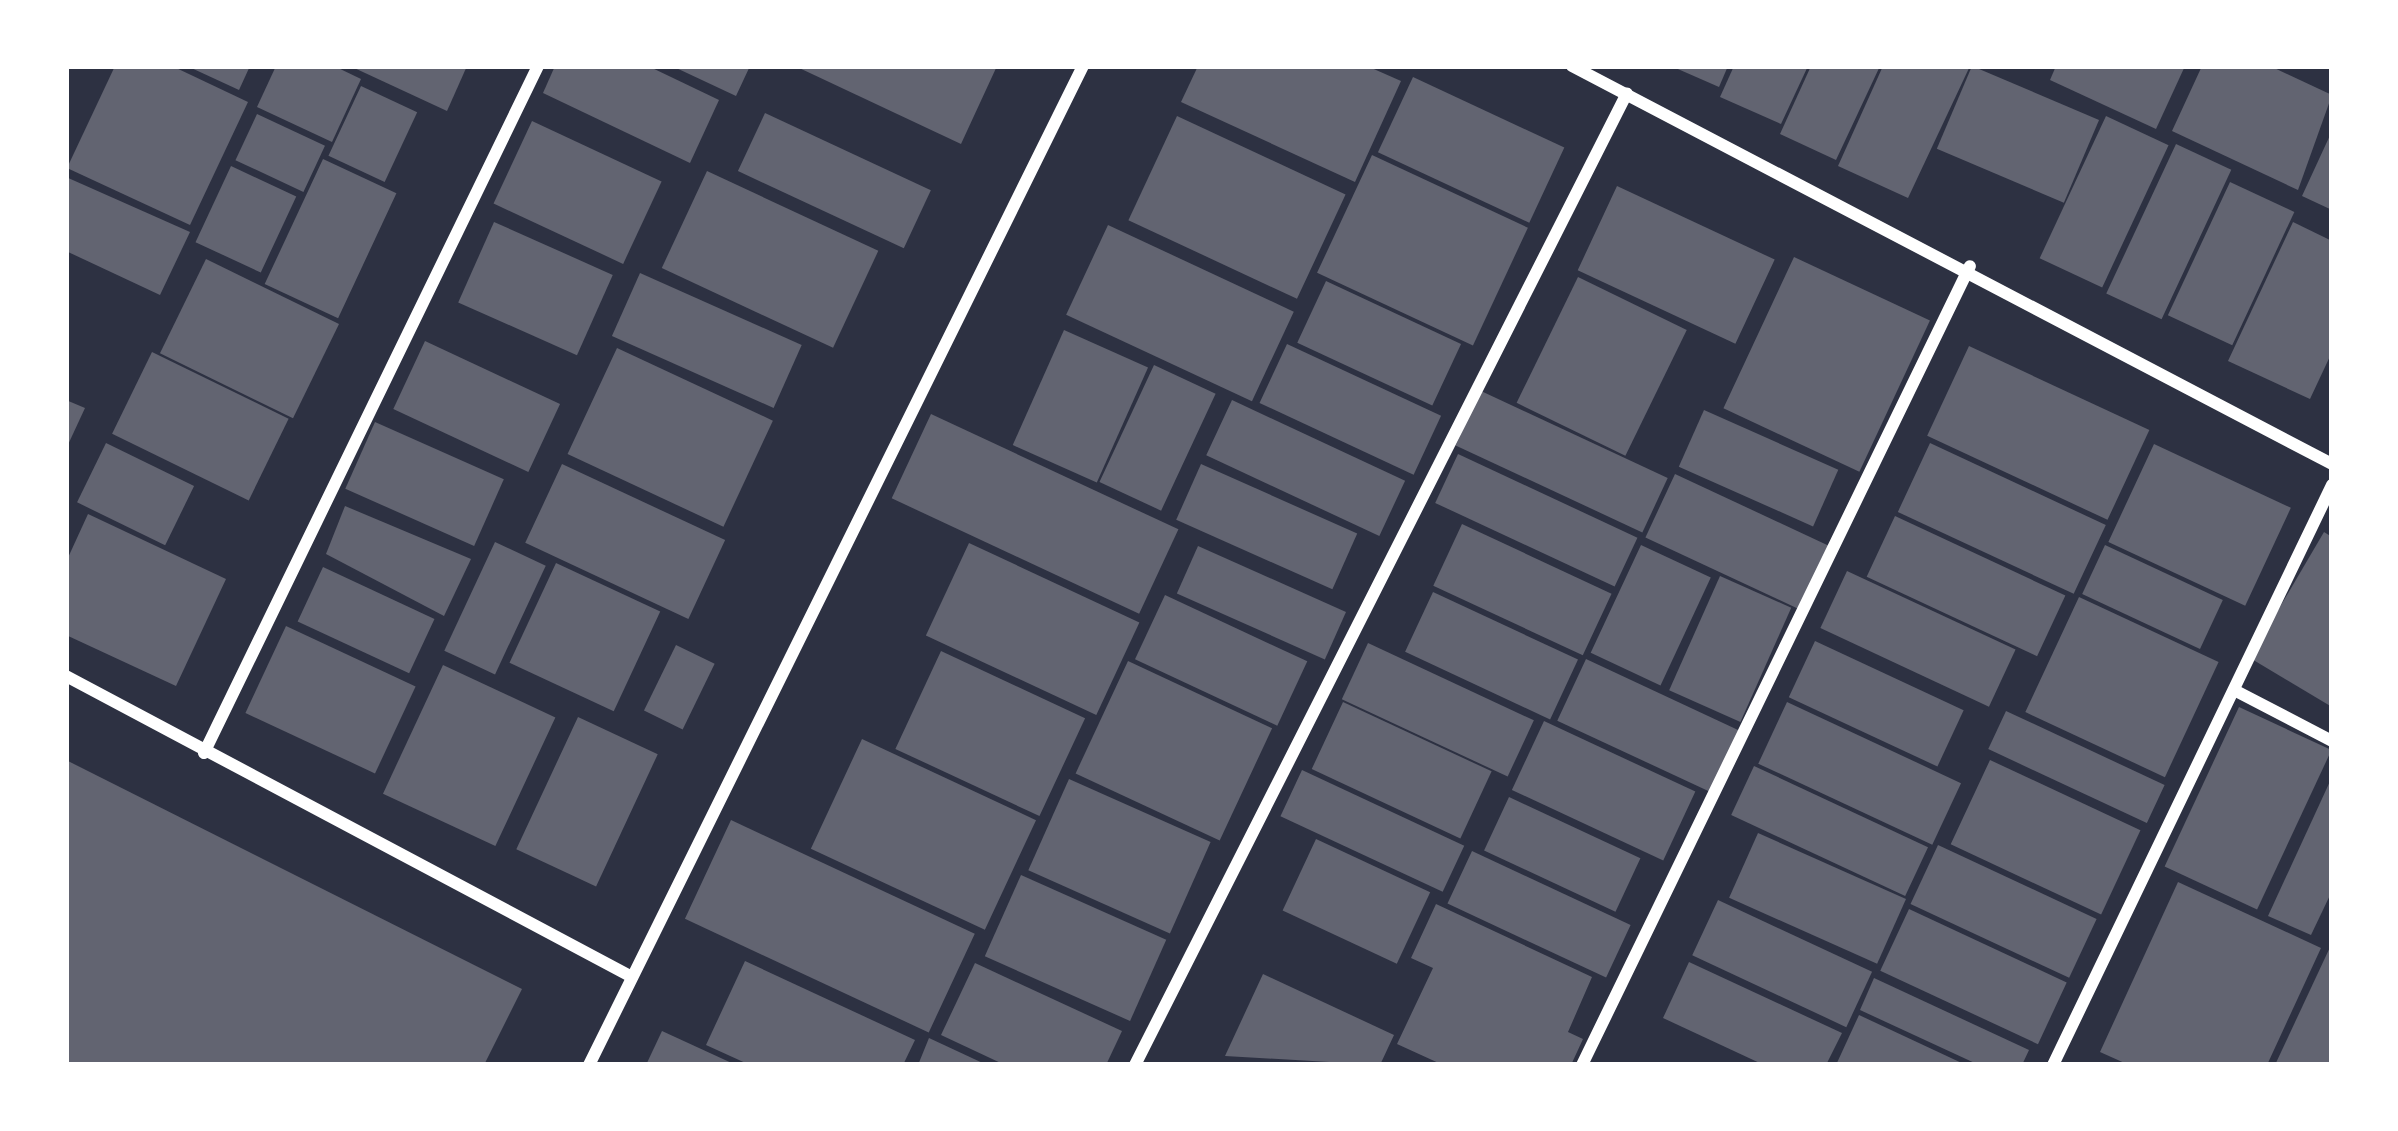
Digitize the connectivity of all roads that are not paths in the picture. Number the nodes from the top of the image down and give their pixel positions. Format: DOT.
graph roads {
  1 [pos="538,66"];
  2 [pos="1083,66"];
  3 [pos="1572,66"];
  4 [pos="1627,93"];
  5 [pos="1970,266"];
  6 [pos="2332,464"];
  7 [pos="2332,485"];
  8 [pos="66,676"];
  9 [pos="2234,689"];
  10 [pos="2332,741"];
  11 [pos="203,753"];
  12 [pos="632,977"];
  13 [pos="2057,1064"];
  14 [pos="589,1065"];
  15 [pos="1135,1065"];
  16 [pos="1582,1065"];
  1 -- 11 [label="street"];
  2 -- 12 [label="street"];
  3 -- 4 [label="street"];
  4 -- 5 [label="street"];
  4 -- 15 [label="street"];
  5 -- 6 [label="street"];
  5 -- 16 [label="street"];
  7 -- 9 [label="street"];
  8 -- 11 [label="street"];
  9 -- 10 [label="street"];
  9 -- 13 [label="street"];
  11 -- 12 [label="street"];
  12 -- 14 [label="street"];
}
